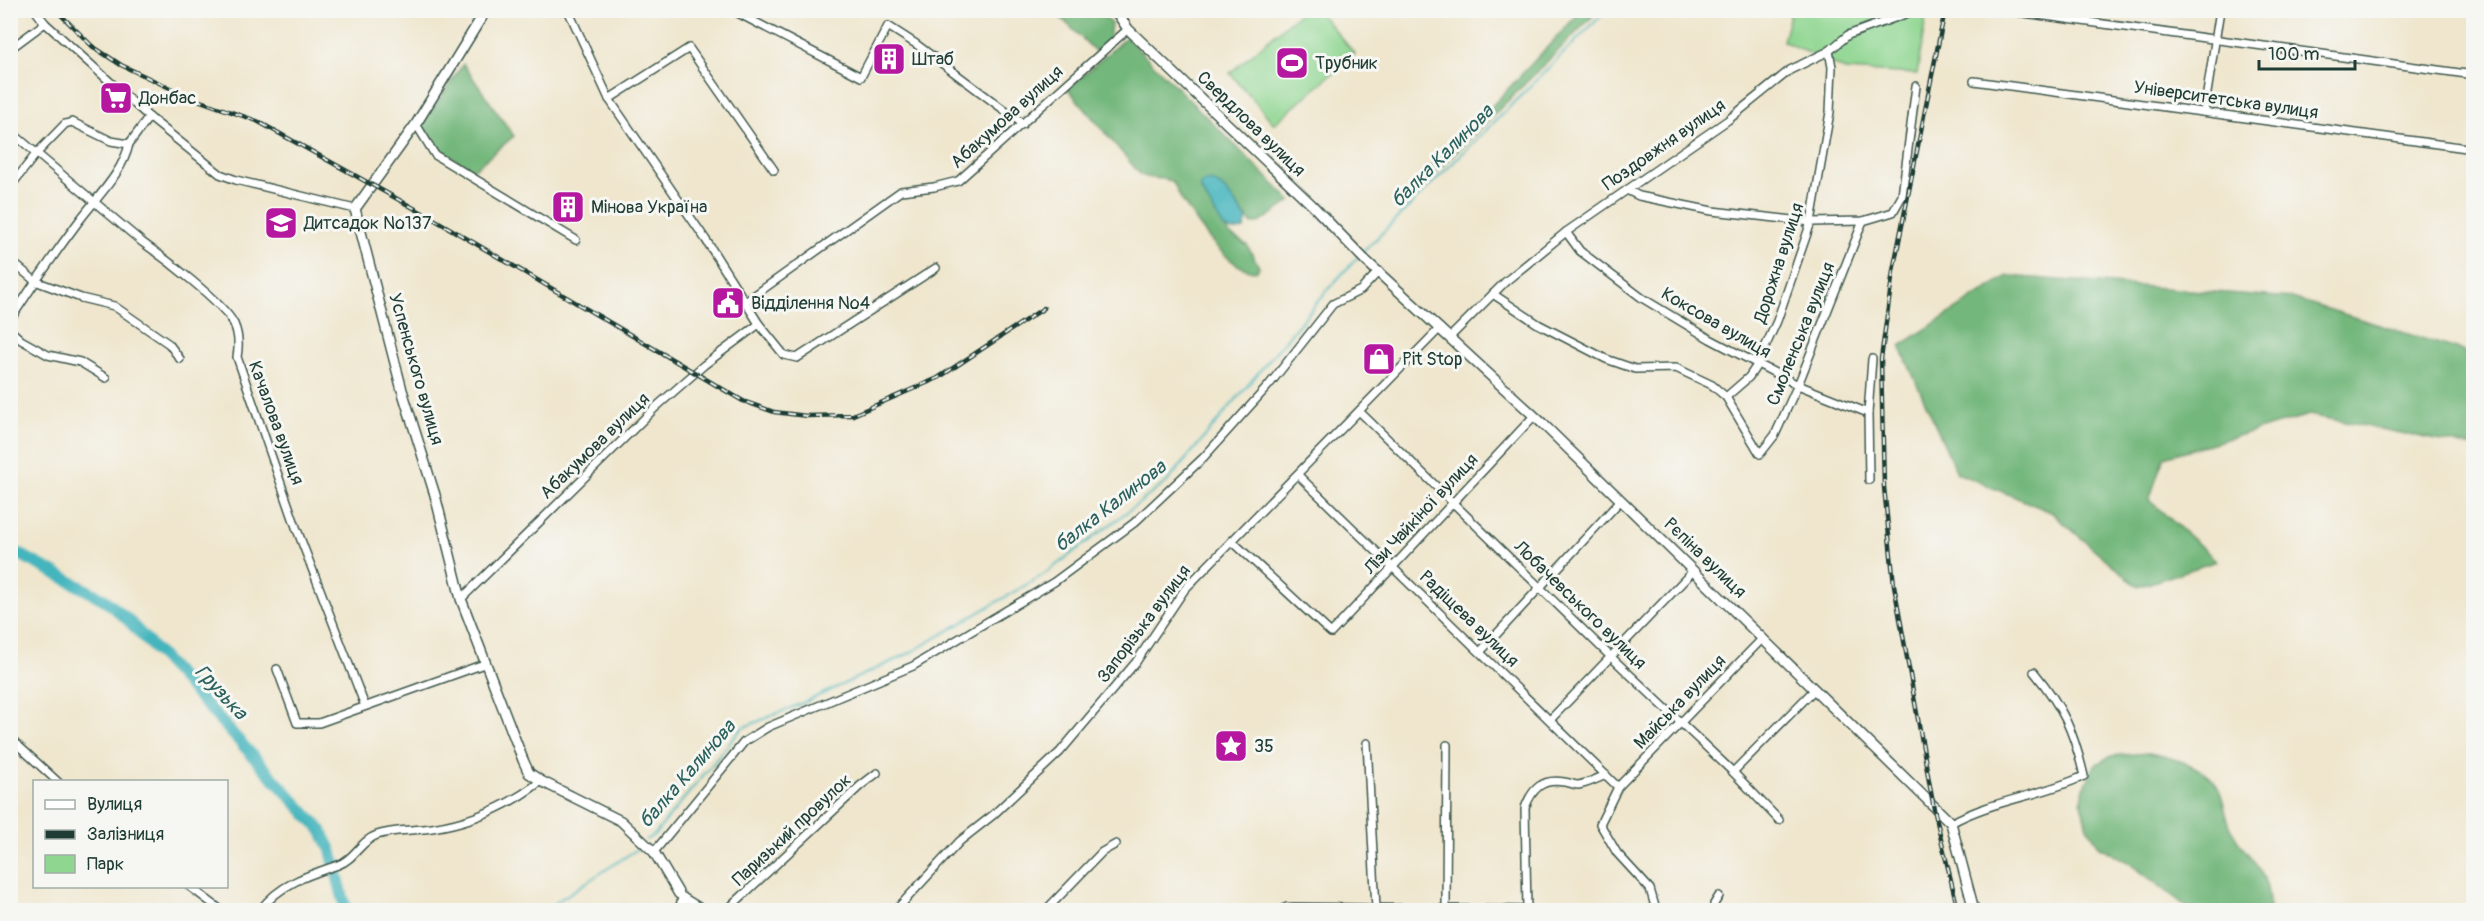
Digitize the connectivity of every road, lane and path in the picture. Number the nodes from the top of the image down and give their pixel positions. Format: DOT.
graph roads {
  1 [pos="35,10"];
  2 [pos="468,10"];
  3 [pos="568,10"];
  4 [pos="732,10"];
  5 [pos="1115,10"];
  6 [pos="1916,10"];
  7 [pos="2002,10"];
  8 [pos="2220,10"];
  9 [pos="484,15"];
  10 [pos="45,23"];
  11 [pos="1128,29"];
  12 [pos="2215,40"];
  13 [pos="10,50"];
  14 [pos="1829,51"];
  15 [pos="2474,75"];
  16 [pos="1974,81"];
  17 [pos="1916,87"];
  18 [pos="609,99"];
  19 [pos="2204,112"];
  20 [pos="149,117"];
  21 [pos="416,124"];
  22 [pos="1023,124"];
  23 [pos="10,131"];
  24 [pos="129,144"];
  25 [pos="2474,149"];
  26 [pos="36,154"];
  27 [pos="774,170"];
  28 [pos="10,187"];
  29 [pos="1627,190"];
  30 [pos="94,201"];
  31 [pos="355,209"];
  32 [pos="1863,221"];
  33 [pos="1811,222"];
  34 [pos="1566,232"];
  35 [pos="576,240"];
  36 [pos="10,260"];
  37 [pos="1365,260"];
  38 [pos="936,268"];
  39 [pos="1379,271"];
  40 [pos="35,281"];
  41 [pos="1493,294"];
  42 [pos="746,302"];
  43 [pos="10,320"];
  44 [pos="759,324"];
  45 [pos="1440,328"];
  46 [pos="10,330"];
  47 [pos="1450,337"];
  48 [pos="180,359"];
  49 [pos="1872,359"];
  50 [pos="1757,365"];
  51 [pos="106,378"];
  52 [pos="1798,385"];
  53 [pos="1726,397"];
  54 [pos="1360,412"];
  55 [pos="1868,413"];
  56 [pos="1534,416"];
  57 [pos="1298,475"];
  58 [pos="1869,480"];
  59 [pos="1621,500"];
  60 [pos="1452,503"];
  61 [pos="1232,541"];
  62 [pos="1392,565"];
  63 [pos="1693,571"];
  64 [pos="1541,588"];
  65 [pos="461,599"];
  66 [pos="1763,638"];
  67 [pos="1481,651"];
  68 [pos="1610,656"];
  69 [pos="484,663"];
  70 [pos="277,669"];
  71 [pos="2034,672"];
  72 [pos="1815,689"];
  73 [pos="365,706"];
  74 [pos="1550,720"];
  75 [pos="1681,724"];
  76 [pos="10,738"];
  77 [pos="1367,743"];
  78 [pos="1447,745"];
  79 [pos="1733,772"];
  80 [pos="877,773"];
  81 [pos="1606,775"];
  82 [pos="56,780"];
  83 [pos="541,781"];
  84 [pos="1618,787"];
  85 [pos="1779,820"];
  86 [pos="1951,823"];
  87 [pos="1116,844"];
  88 [pos="654,852"];
  89 [pos="192,888"];
  90 [pos="681,896"];
  91 [pos="1719,896"];
  92 [pos="1376,908"];
  93 [pos="1446,908"];
  94 [pos="1284,909"];
  95 [pos="221,910"];
  96 [pos="260,910"];
  97 [pos="680,910"];
  98 [pos="704,910"];
  99 [pos="727,910"];
  100 [pos="896,910"];
  101 [pos="1046,910"];
  102 [pos="1527,910"];
  103 [pos="1656,910"];
  104 [pos="1714,910"];
  105 [pos="1974,910"];
  1 -- 10 [label="street"];
  2 -- 9 [label="street"];
  3 -- 18 [label="street"];
  4 -- 22 [label="street"];
  5 -- 11 [label="street, Свердлова вулиця"];
  6 -- 14 [label="street, Поздовжня вулиця"];
  7 -- 12 [label="street"];
  8 -- 12 [label="street"];
  9 -- 21 [label="street"];
  10 -- 13 [label="street"];
  10 -- 20 [label="street"];
  11 -- 22 [label="street, Абакумова вулиця"];
  11 -- 37 [label="street, Свердлова вулиця"];
  12 -- 15 [label="street"];
  12 -- 19 [label="street"];
  14 -- 29 [label="street, Поздовжня вулиця"];
  14 -- 33 [label="street, Дорожна вулиця"];
  16 -- 19 [label="street, Університетська вулиця"];
  17 -- 32 [label="street"];
  18 -- 27 [label="street"];
  18 -- 42 [label="street"];
  19 -- 25 [label="street, Університетська вулиця"];
  20 -- 24 [label="street"];
  20 -- 31 [label="street"];
  21 -- 31 [label="street"];
  21 -- 35 [label="street"];
  22 -- 42 [label="street, Абакумова вулиця"];
  23 -- 26 [label="street, Качалова вулиця"];
  24 -- 26 [label="street"];
  24 -- 30 [label="street"];
  26 -- 28 [label="street"];
  26 -- 30 [label="street, Качалова вулиця"];
  29 -- 33 [label="street"];
  29 -- 34 [label="street, Поздовжня вулиця"];
  30 -- 40 [label="street"];
  30 -- 73 [label="street, Качалова вулиця"];
  31 -- 65 [label="street, Успенського вулиця"];
  32 -- 33 [label="street"];
  32 -- 52 [label="street, Смоленська вулиця"];
  33 -- 50 [label="street, Дорожна вулиця"];
  34 -- 41 [label="street, Поздовжня вулиця"];
  34 -- 50 [label="street, Коксова вулиця"];
  36 -- 40 [label="street"];
  37 -- 39 [label="street, Рєпіна вулиця"];
  38 -- 44 [label="street"];
  39 -- 45 [label="street, Рєпіна вулиця"];
  39 -- 88 [label="street"];
  40 -- 43 [label="street"];
  40 -- 48 [label="street"];
  41 -- 47 [label="street, Поздовжня вулиця"];
  41 -- 53 [label="street"];
  42 -- 44 [label="street"];
  44 -- 65 [label="street, Абакумова вулиця"];
  45 -- 47 [label="street, Рєпіна вулиця"];
  45 -- 54 [label="street, Запорізька вулиця"];
  46 -- 51 [label="street"];
  47 -- 56 [label="street, Рєпіна вулиця"];
  49 -- 55 [label="street"];
  50 -- 52 [label="street, Коксова вулиця"];
  50 -- 53 [label="street, Дорожна вулиця"];
  52 -- 53 [label="street, Смоленська вулиця"];
  52 -- 55 [label="street, Коксова вулиця"];
  54 -- 57 [label="street, Запорізька вулиця"];
  54 -- 60 [label="street, Лобачевського вулиця"];
  55 -- 58 [label="street"];
  56 -- 59 [label="street, Рєпіна вулиця"];
  56 -- 60 [label="street, Лізи Чайкіної вулиця"];
  57 -- 61 [label="street, Запорізька вулиця"];
  57 -- 62 [label="street, Радіщева вулиця"];
  59 -- 63 [label="street, Рєпіна вулиця"];
  59 -- 64 [label="street"];
  60 -- 62 [label="street, Лізи Чайкіної вулиця"];
  60 -- 64 [label="street, Лобачевського вулиця"];
  61 -- 62 [label="street, Лізи Чайкіної вулиця"];
  61 -- 100 [label="street, Запорізька вулиця"];
  62 -- 67 [label="street, Радіщева вулиця"];
  63 -- 66 [label="street, Рєпіна вулиця"];
  63 -- 68 [label="street"];
  64 -- 67 [label="street"];
  64 -- 68 [label="street, Лобачевського вулиця"];
  65 -- 69 [label="street, Успенського вулиця"];
  66 -- 72 [label="street, Рєпіна вулиця"];
  66 -- 75 [label="street, Майська вулиця"];
  67 -- 74 [label="street, Радіщева вулиця"];
  68 -- 74 [label="street"];
  68 -- 75 [label="street, Лобачевського вулиця"];
  69 -- 73 [label="street"];
  69 -- 83 [label="street, Успенського вулиця"];
  70 -- 73 [label="street"];
  71 -- 86 [label="street"];
  72 -- 79 [label="street"];
  72 -- 86 [label="street, Рєпіна вулиця"];
  74 -- 81 [label="street, Радіщева вулиця"];
  75 -- 79 [label="street, Лобачевського вулиця"];
  75 -- 84 [label="street, Майська вулиця"];
  76 -- 82 [label="street"];
  77 -- 92 [label="street"];
  78 -- 93 [label="street"];
  79 -- 85 [label="street, Лобачевського вулиця"];
  80 -- 99 [label="street, Паризький провулок"];
  81 -- 84 [label="street, Радіщева вулиця"];
  81 -- 102 [label="street"];
  83 -- 88 [label="street, Успенського вулиця"];
  83 -- 96 [label="street"];
  84 -- 103 [label="street, Майська вулиця"];
  86 -- 105 [label="street"];
  87 -- 101 [label="street"];
  88 -- 90 [label="street, Успенського вулиця"];
  89 -- 95 [label="street"];
  90 -- 97 [label="street"];
  90 -- 98 [label="street"];
  91 -- 104 [label="street"];
  92 -- 93 [label="street"];
  92 -- 94 [label="street"];
  93 -- 102 [label="street"];
}
